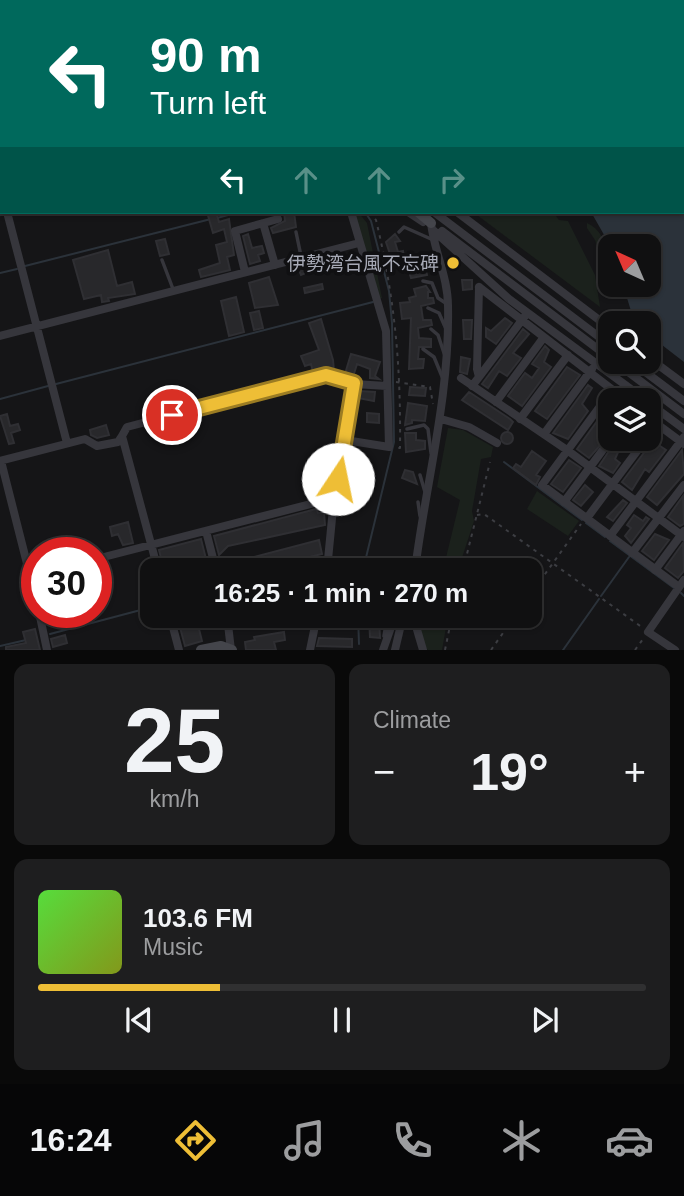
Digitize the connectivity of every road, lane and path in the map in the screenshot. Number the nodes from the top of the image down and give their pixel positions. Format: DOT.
graph roads {
  1 [pos="8,214"];
  2 [pos="352,214"];
  3 [pos="414,214"];
  4 [pos="460,214"];
  5 [pos="278,219"];
  6 [pos="433,221"];
  7 [pos="263,223"];
  8 [pos="296,232"];
  9 [pos="399,232"];
  10 [pos="436,242"];
  11 [pos="292,243"];
  12 [pos="359,243"];
  13 [pos="301,253"];
  14 [pos="162,260"];
  15 [pos="275,265"];
  16 [pos="245,272"];
  17 [pos="424,281"];
  18 [pos="174,291"];
  19 [pos="448,305"];
  20 [pos="428,308"];
  21 [pos="529,311"];
  22 [pos="598,319"];
  23 [pos="522,321"];
  24 [pos="37,327"];
  25 [pos="430,330"];
  26 [pos="447,330"];
  27 [pos="0,336"];
  28 [pos="544,337"];
  29 [pos="598,337"];
  30 [pos="423,349"];
  31 [pos="598,349"];
  32 [pos="568,355"];
  33 [pos="446,358"];
  34 [pos="597,363"];
  35 [pos="661,367"];
  36 [pos="590,372"];
  37 [pos="631,374"];
  38 [pos="648,374"];
  39 [pos="479,377"];
  40 [pos="461,378"];
  41 [pos="444,380"];
  42 [pos="401,382"];
  43 [pos="354,383"];
  44 [pos="684,384"];
  45 [pos="387,386"];
  46 [pos="472,386"];
  47 [pos="610,388"];
  48 [pos="630,388"];
  49 [pos="684,401"];
  50 [pos="496,402"];
  51 [pos="434,406"];
  52 [pos="598,409"];
  53 [pos="661,412"];
  54 [pos="684,414"];
  55 [pos="441,419"];
  56 [pos="520,419"];
  57 [pos="661,427"];
  58 [pos="407,429"];
  59 [pos="684,429"];
  60 [pos="544,435"];
  61 [pos="122,436"];
  62 [pos="345,440"];
  63 [pos="683,441"];
  64 [pos="67,443"];
  65 [pos="497,443"];
  66 [pos="567,450"];
  67 [pos="602,451"];
  68 [pos="637,451"];
  69 [pos="0,461"];
  70 [pos="435,461"];
  71 [pos="490,463"];
  72 [pos="590,468"];
  73 [pos="420,475"];
  74 [pos="612,484"];
  75 [pos="684,485"];
  76 [pos="334,498"];
  77 [pos="428,501"];
  78 [pos="418,502"];
  79 [pos="564,502"];
  80 [pos="635,502"];
  81 [pos="477,515"];
  82 [pos="586,518"];
  83 [pos="658,519"];
  84 [pos="422,529"];
  85 [pos="206,531"];
  86 [pos="683,535"];
  87 [pos="610,536"];
  88 [pos="23,537"];
  89 [pos="152,545"];
  90 [pos="632,553"];
  91 [pos="112,555"];
  92 [pos="155,558"];
  93 [pos="213,558"];
  94 [pos="328,558"];
  95 [pos="417,558"];
  96 [pos="466,558"];
  97 [pos="552,564"];
  98 [pos="655,570"];
  99 [pos="542,578"];
  100 [pos="681,583"];
  101 [pos="42,628"];
  102 [pos="173,628"];
  103 [pos="228,628"];
  104 [pos="315,628"];
  105 [pos="385,628"];
  106 [pos="392,628"];
  107 [pos="400,628"];
  108 [pos="417,628"];
  109 [pos="450,628"];
  110 [pos="507,628"];
  111 [pos="649,632"];
  112 [pos="385,646"];
  113 [pos="47,650"];
  114 [pos="179,650"];
  115 [pos="201,650"];
  116 [pos="231,650"];
  117 [pos="310,650"];
  118 [pos="395,650"];
  119 [pos="423,650"];
  120 [pos="445,650"];
  121 [pos="491,650"];
  122 [pos="635,650"];
  123 [pos="675,650"];
  1 -- 24 [label="street"];
  2 -- 12 [label="street"];
  3 -- 6 [label="street"];
  4 -- 22 [label="street"];
  5 -- 7 [label="street"];
  6 -- 10 [label="street"];
  6 -- 21 [label="street"];
  6 -- 29 [label="street"];
  6 -- 31 [label="street"];
  7 -- 15 [label="street"];
  7 -- 16 [label="street"];
  8 -- 13 [label="lane"];
  9 -- 10 [label="lane"];
  10 -- 19 [label="street"];
  11 -- 13 [label="lane"];
  12 -- 13 [label="street"];
  12 -- 45 [label="street"];
  13 -- 15 [label="street"];
  14 -- 18 [label="lane"];
  15 -- 16 [label="street"];
  16 -- 18 [label="street"];
  17 -- 19 [label="lane"];
  18 -- 24 [label="street"];
  19 -- 26 [label="street"];
  20 -- 26 [label="lane"];
  21 -- 23 [label="street"];
  21 -- 34 [label="street"];
  23 -- 28 [label="street"];
  23 -- 39 [label="street"];
  23 -- 39 [label="street"];
  24 -- 27 [label="street"];
  24 -- 64 [label="street"];
  25 -- 33 [label="lane"];
  26 -- 33 [label="street"];
  28 -- 32 [label="street"];
  28 -- 50 [label="street"];
  30 -- 41 [label="lane"];
  32 -- 36 [label="street"];
  32 -- 56 [label="street"];
  33 -- 41 [label="street"];
  34 -- 36 [label="street"];
  34 -- 48 [label="street"];
  35 -- 44 [label="street"];
  36 -- 47 [label="street"];
  36 -- 60 [label="street"];
  37 -- 54 [label="street"];
  38 -- 49 [label="street"];
  39 -- 46 [label="street"];
  40 -- 46 [label="street"];
  41 -- 55 [label="street"];
  42 -- 51 [label="path"];
  43 -- 45 [label="street"];
  43 -- 61 [label="street"];
  43 -- 62 [label="street"];
  45 -- 62 [label="street"];
  46 -- 50 [label="street"];
  50 -- 56 [label="street"];
  52 -- 66 [label="street"];
  53 -- 59 [label="street"];
  55 -- 65 [label="street"];
  55 -- 70 [label="street"];
  56 -- 60 [label="street"];
  57 -- 63 [label="street"];
  58 -- 70 [label="lane"];
  60 -- 66 [label="street"];
  61 -- 64 [label="street"];
  61 -- 89 [label="street"];
  62 -- 76 [label="street"];
  63 -- 80 [label="street"];
  64 -- 69 [label="street"];
  66 -- 72 [label="street"];
  66 -- 79 [label="street"];
  67 -- 72 [label="street"];
  68 -- 74 [label="street"];
  69 -- 88 [label="street"];
  70 -- 77 [label="street"];
  71 -- 81 [label="path"];
  72 -- 74 [label="street"];
  72 -- 79 [label="street"];
  73 -- 77 [label="lane"];
  74 -- 80 [label="street"];
  74 -- 82 [label="street"];
  75 -- 83 [label="street"];
  76 -- 85 [label="street"];
  76 -- 94 [label="street"];
  77 -- 84 [label="street"];
  78 -- 84 [label="lane"];
  79 -- 82 [label="street"];
  80 -- 83 [label="street"];
  80 -- 87 [label="street"];
  81 -- 96 [label="path"];
  81 -- 97 [label="path"];
  82 -- 87 [label="street"];
  82 -- 97 [label="path"];
  83 -- 86 [label="street"];
  83 -- 90 [label="street"];
  84 -- 95 [label="street"];
  85 -- 89 [label="street"];
  85 -- 93 [label="street"];
  86 -- 98 [label="street"];
  87 -- 90 [label="street"];
  89 -- 91 [label="street"];
  89 -- 92 [label="street"];
  90 -- 98 [label="street"];
  97 -- 99 [label="path"];
  97 -- 111 [label="path"];
  98 -- 100 [label="street"];
  100 -- 111 [label="street"];
  101 -- 113 [label="street"];
  102 -- 114 [label="street"];
  103 -- 116 [label="street"];
  104 -- 117 [label="street"];
  105 -- 112 [label="lane"];
  106 -- 112 [label="street"];
  107 -- 118 [label="street"];
  108 -- 119 [label="street"];
  109 -- 120 [label="path"];
  110 -- 121 [label="path"];
  111 -- 122 [label="path"];
  111 -- 123 [label="street"];
  115 -- 116 [label="main road"];
}
